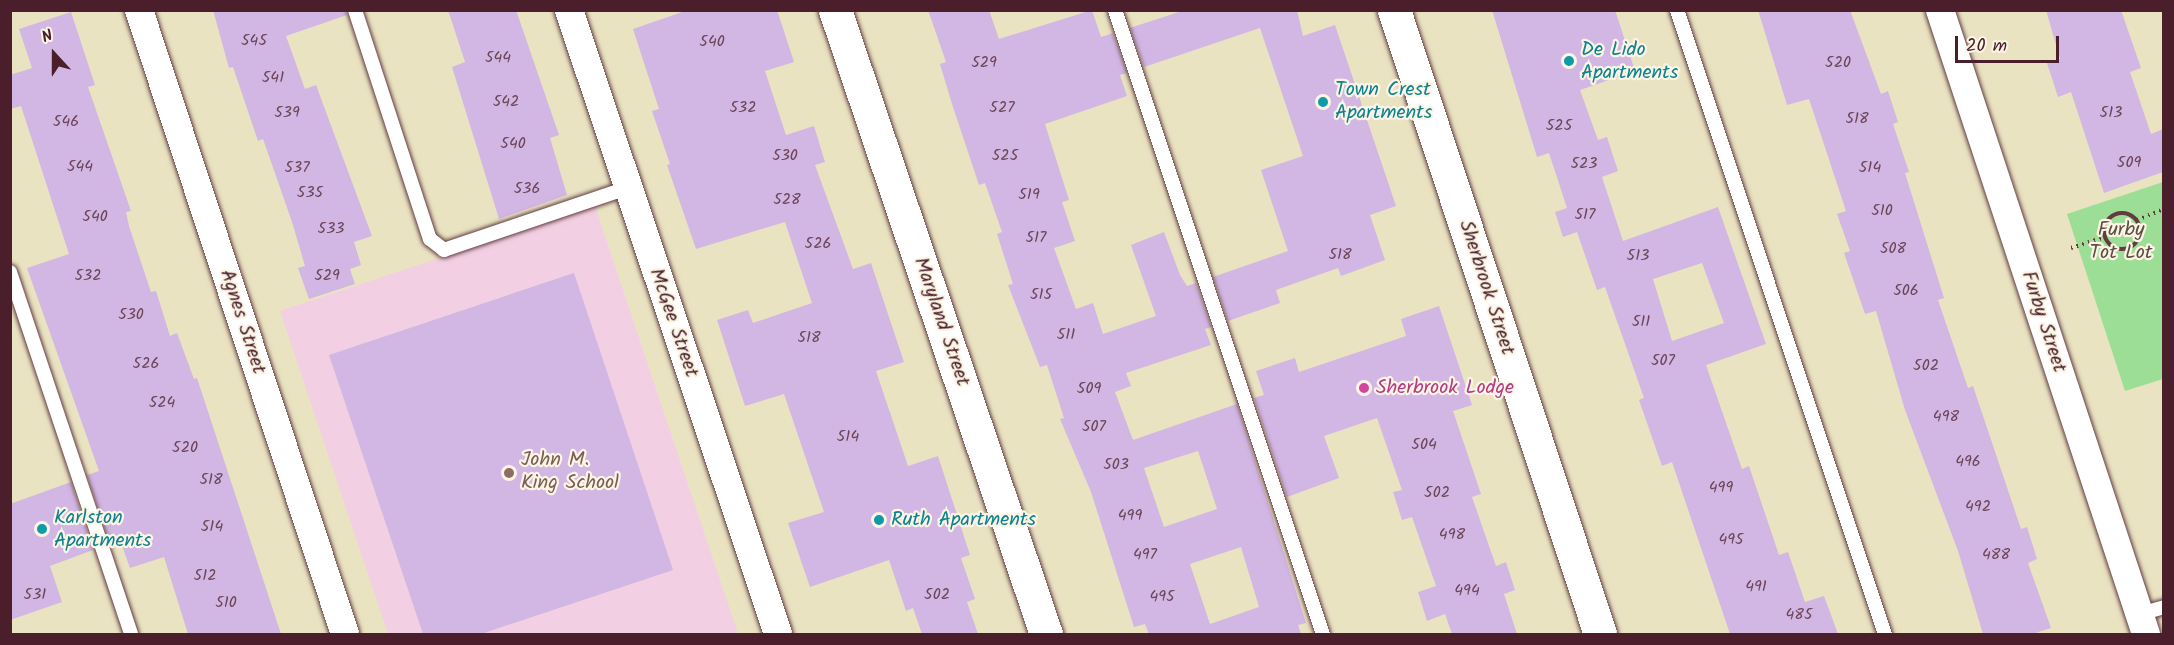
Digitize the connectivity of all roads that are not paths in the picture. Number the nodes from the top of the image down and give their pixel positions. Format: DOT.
graph roads {
  1 [pos="139,10"];
  2 [pos="355,10"];
  3 [pos="569,10"];
  4 [pos="835,10"];
  5 [pos="1115,10"];
  6 [pos="1394,10"];
  7 [pos="1677,10"];
  8 [pos="1940,10"];
  9 [pos="627,189"];
  10 [pos="10,272"];
  11 [pos="2150,619"];
  12 [pos="131,634"];
  13 [pos="345,634"];
  14 [pos="778,634"];
  15 [pos="1046,634"];
  16 [pos="1323,634"];
  17 [pos="1600,634"];
  18 [pos="1885,634"];
  1 -- 13 [label="street, Agnes Street"];
  2 -- 9 [label="lane"];
  3 -- 9 [label="street, McGee Street"];
  4 -- 15 [label="main road, Maryland Street"];
  5 -- 16 [label="lane"];
  6 -- 17 [label="main road, Sherbrook Street"];
  7 -- 18 [label="lane"];
  8 -- 11 [label="street, Furby Street"];
  9 -- 14 [label="street, McGee Street"];
  10 -- 12 [label="lane"];
}
